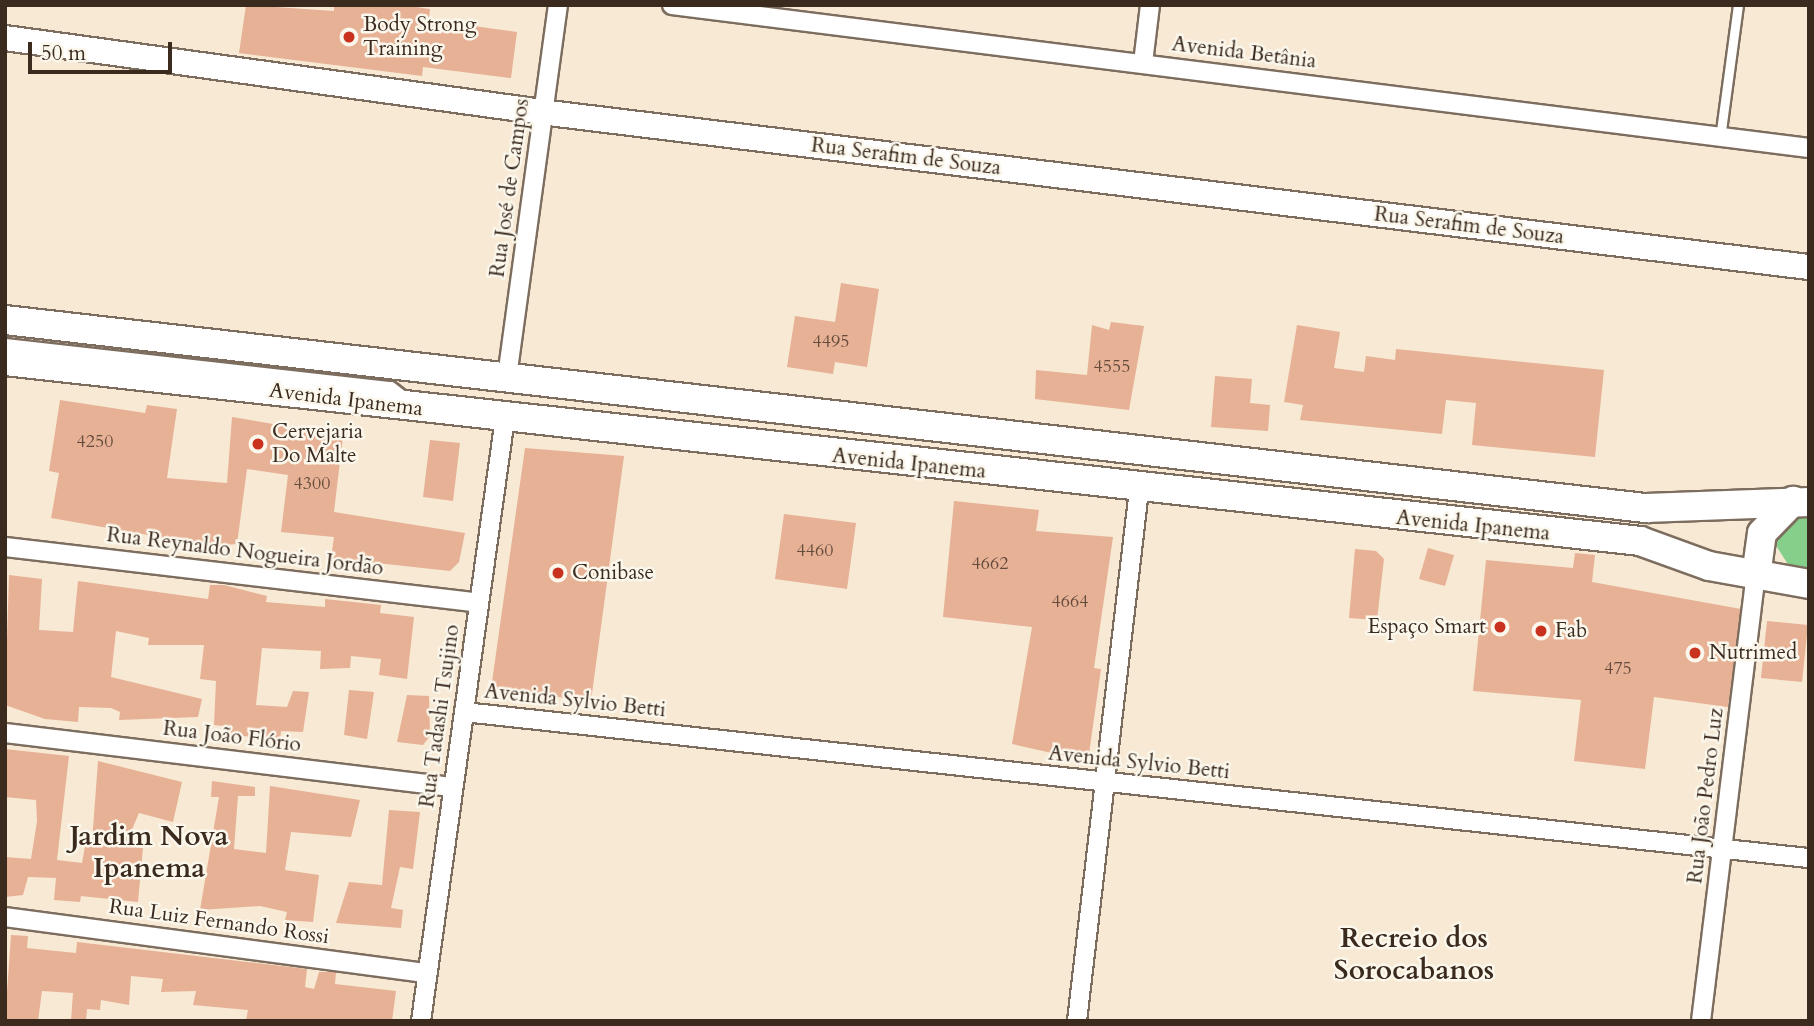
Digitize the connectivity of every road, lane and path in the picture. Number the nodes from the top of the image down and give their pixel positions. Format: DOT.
graph roads {
  1 [pos="558,5"];
  2 [pos="672,5"];
  3 [pos="1150,5"];
  4 [pos="1738,5"];
  5 [pos="705,7"];
  6 [pos="5,38"];
  7 [pos="1143,63"];
  8 [pos="544,112"];
  9 [pos="1720,138"];
  10 [pos="1809,148"];
  11 [pos="1809,267"];
  12 [pos="5,320"];
  13 [pos="5,327"];
  14 [pos="5,343"];
  15 [pos="5,361"];
  16 [pos="418,368"];
  17 [pos="507,377"];
  18 [pos="420,408"];
  19 [pos="505,418"];
  20 [pos="1139,491"];
  21 [pos="1801,501"];
  22 [pos="5,547"];
  23 [pos="1756,576"];
  24 [pos="1807,584"];
  25 [pos="479,603"];
  26 [pos="464,712"];
  27 [pos="5,733"];
  28 [pos="1106,782"];
  29 [pos="453,787"];
  30 [pos="1723,849"];
  31 [pos="1809,858"];
  32 [pos="5,917"];
  33 [pos="427,973"];
  34 [pos="421,1021"];
  35 [pos="1077,1021"];
  36 [pos="1701,1021"];
  1 -- 8 [label="street, Rua José de Campos"];
  2 -- 5 [label="street, Avenida Betânia"];
  3 -- 7 [label="street"];
  4 -- 9 [label="lane"];
  5 -- 7 [label="street, Avenida Betânia"];
  6 -- 8 [label="street, Rua Serafim de Souza"];
  7 -- 9 [label="street, Avenida Betânia"];
  8 -- 11 [label="street, Rua Serafim de Souza"];
  8 -- 17 [label="street, Rua José de Campos"];
  9 -- 10 [label="street, Avenida Betânia"];
  12 -- 16 [label="main road, Avenida Ipanema"];
  13 -- 16 [label="lane"];
  14 -- 18 [label="lane"];
  15 -- 18 [label="main road, Avenida Ipanema"];
  16 -- 17 [label="main road, Avenida Ipanema"];
  17 -- 21 [label="main road, Avenida Ipanema"];
  18 -- 19 [label="main road, Avenida Ipanema"];
  19 -- 20 [label="main road, Avenida Ipanema"];
  19 -- 25 [label="street, Rua Tadashi Tsujino"];
  20 -- 23 [label="main road, Avenida Ipanema"];
  20 -- 28 [label="street"];
  21 -- 23 [label="main road"];
  22 -- 25 [label="street, Rua Reynaldo Nogueira Jordão"];
  23 -- 24 [label="main road, Avenida Ipanema"];
  23 -- 30 [label="street, Rua João Pedro Luz"];
  25 -- 26 [label="street, Rua Tadashi Tsujino"];
  26 -- 28 [label="street, Avenida Sylvio Betti"];
  26 -- 29 [label="street, Rua Tadashi Tsujino"];
  27 -- 29 [label="street, Rua João Flório"];
  28 -- 30 [label="street, Avenida Sylvio Betti"];
  28 -- 35 [label="street"];
  29 -- 33 [label="street, Rua Tadashi Tsujino"];
  30 -- 31 [label="street, Avenida Sylvio Betti"];
  30 -- 36 [label="street, Rua João Pedro Luz"];
  32 -- 33 [label="street, Rua Luiz Fernando Rossi"];
  33 -- 34 [label="street, Rua Tadashi Tsujino"];
}
